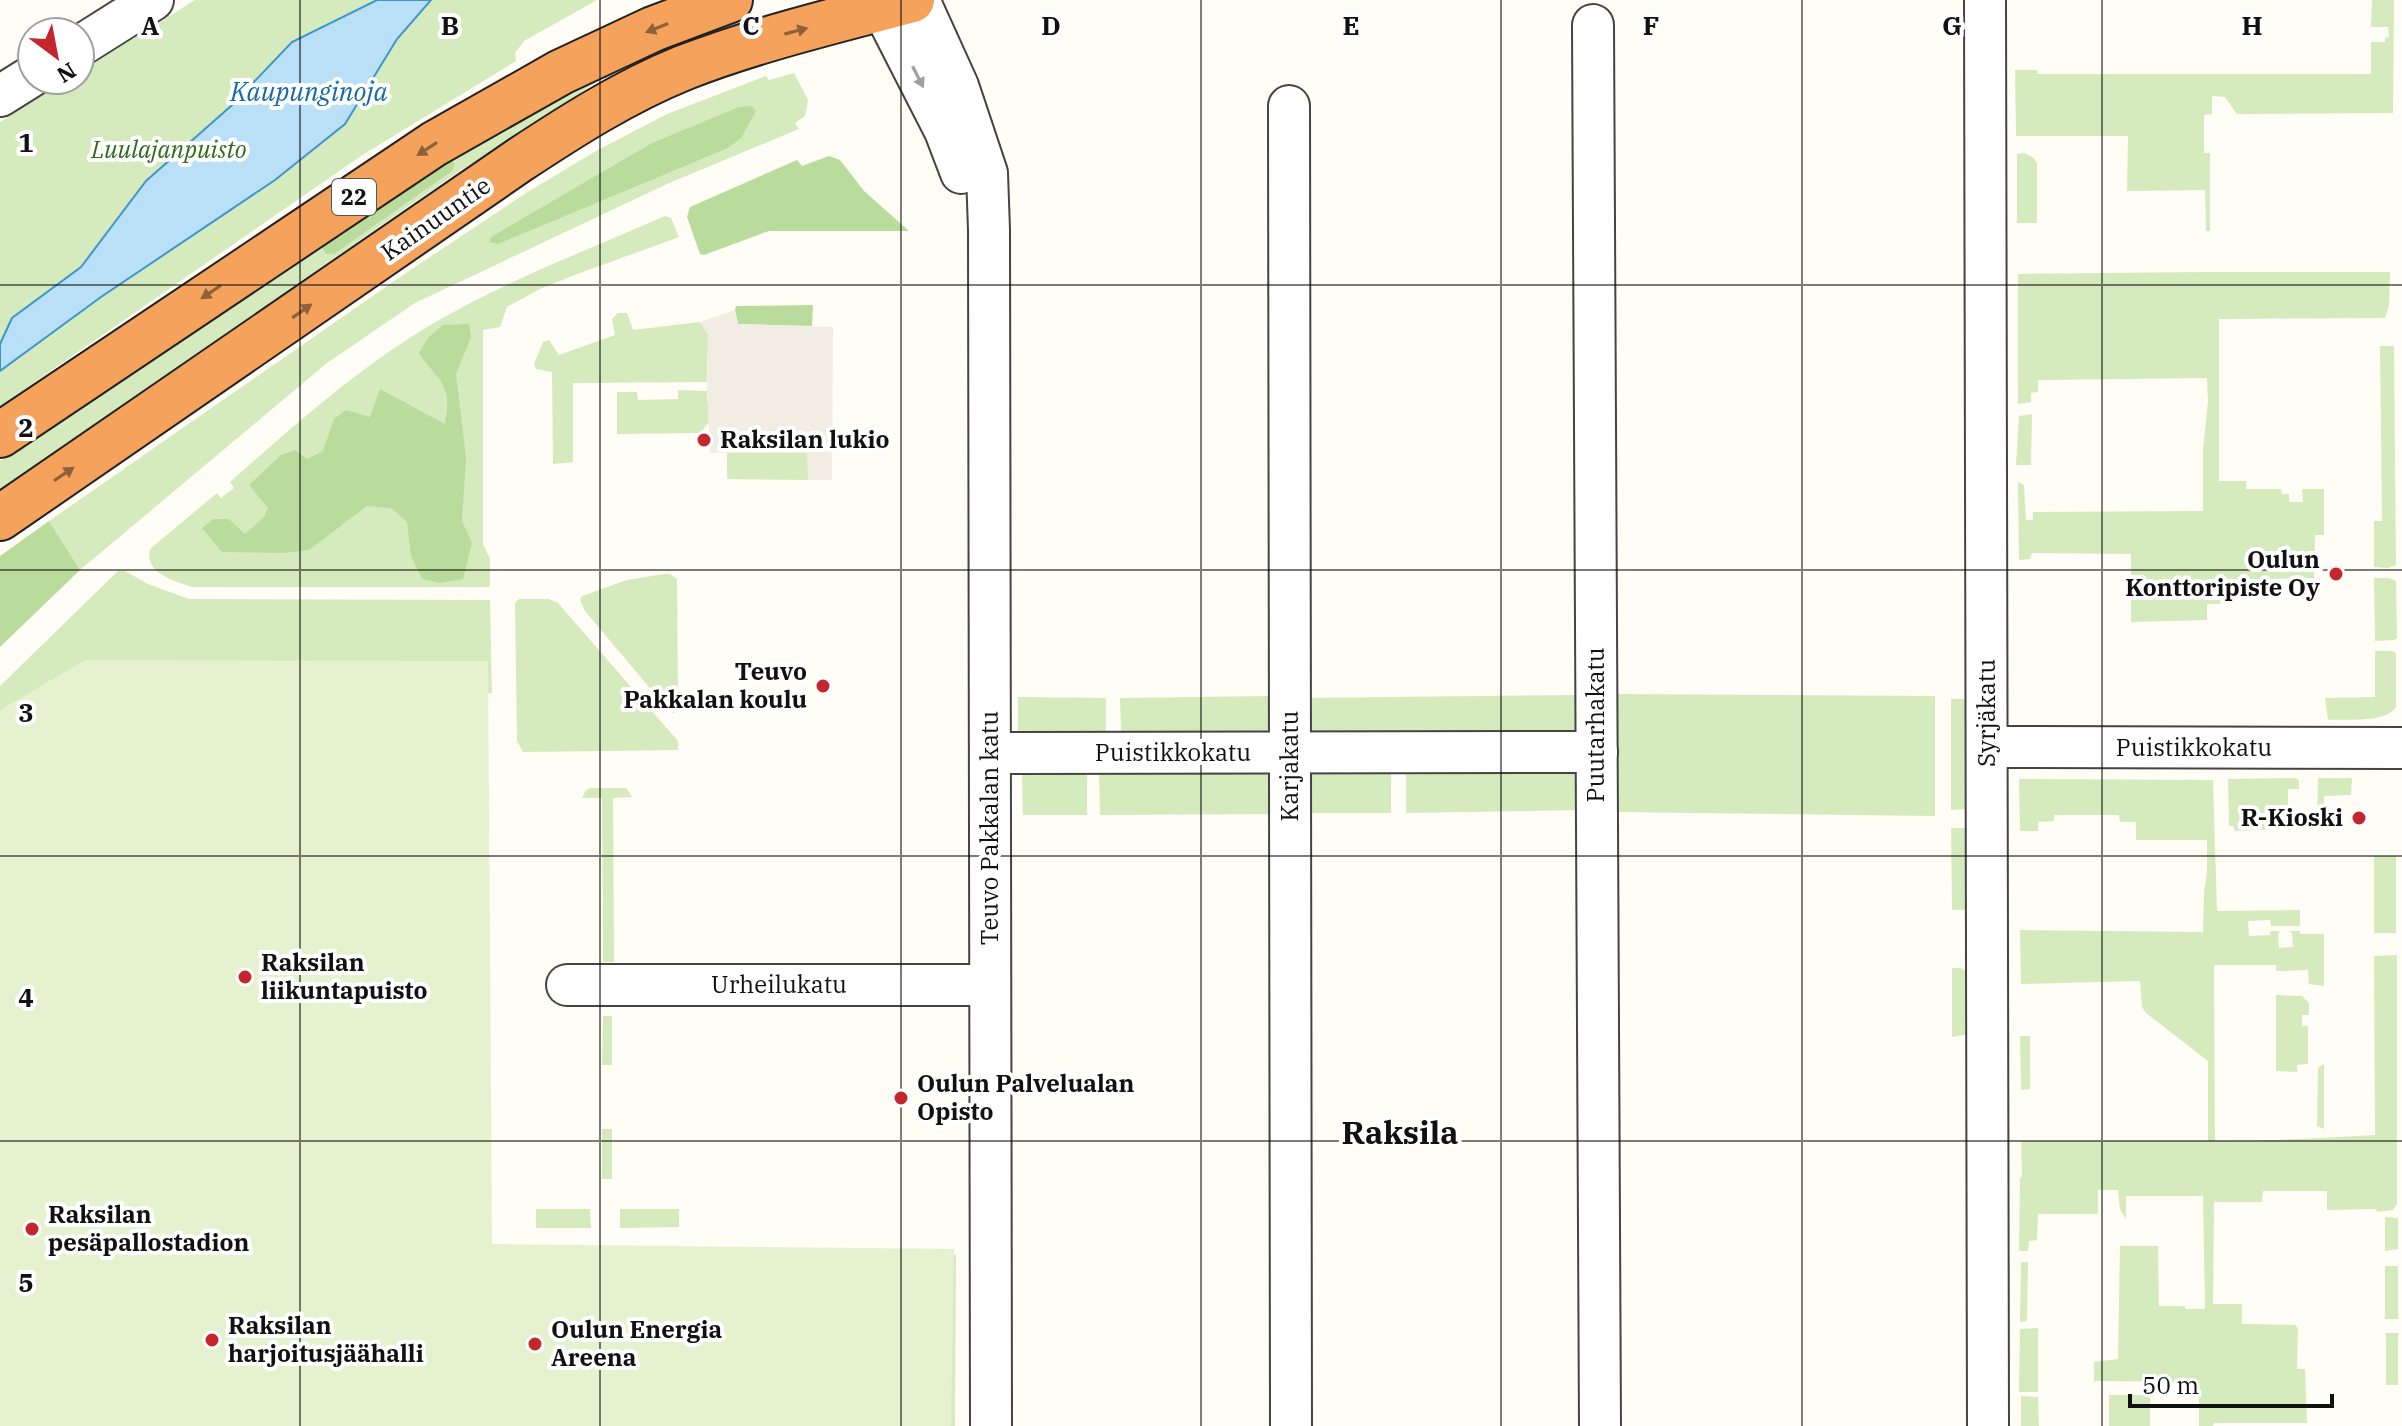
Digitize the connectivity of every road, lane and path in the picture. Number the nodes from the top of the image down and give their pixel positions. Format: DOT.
graph roads {
  1 [pos="153,0"];
  2 [pos="730,0"];
  3 [pos="1985,0"];
  4 [pos="898,2"];
  5 [pos="1593,25"];
  6 [pos="96,36"];
  7 [pos="1289,106"];
  8 [pos="0,435"];
  9 [pos="0,518"];
  10 [pos="1987,747"];
  11 [pos="2402,748"];
  12 [pos="1290,752"];
  13 [pos="1597,752"];
  14 [pos="990,753"];
  15 [pos="567,985"];
  16 [pos="990,985"];
  17 [pos="991,1426"];
  18 [pos="1291,1426"];
  19 [pos="1600,1426"];
  20 [pos="1988,1426"];
  1 -- 6 [label="street"];
  2 -- 8 [label="highway, 22, one-way"];
  3 -- 10 [label="street, Syrjäkatu"];
  9 -- 4 [label="highway, Kainuuntie, one-way"];
  4 -- 14 [label="street, Teuvo Pakkalan katu"];
  5 -- 13 [label="street, Puutarhakatu"];
  7 -- 12 [label="street, Karjakatu"];
  10 -- 11 [label="street, Puistikkokatu"];
  10 -- 20 [label="street, Syrjäkatu"];
  12 -- 13 [label="street, Puistikkokatu"];
  12 -- 14 [label="street, Puistikkokatu"];
  12 -- 18 [label="street, Karjakatu"];
  13 -- 19 [label="street, Puutarhakatu"];
  14 -- 16 [label="street, Teuvo Pakkalan katu"];
  15 -- 16 [label="street, Urheilukatu"];
  16 -- 17 [label="street, Teuvo Pakkalan katu"];
}
